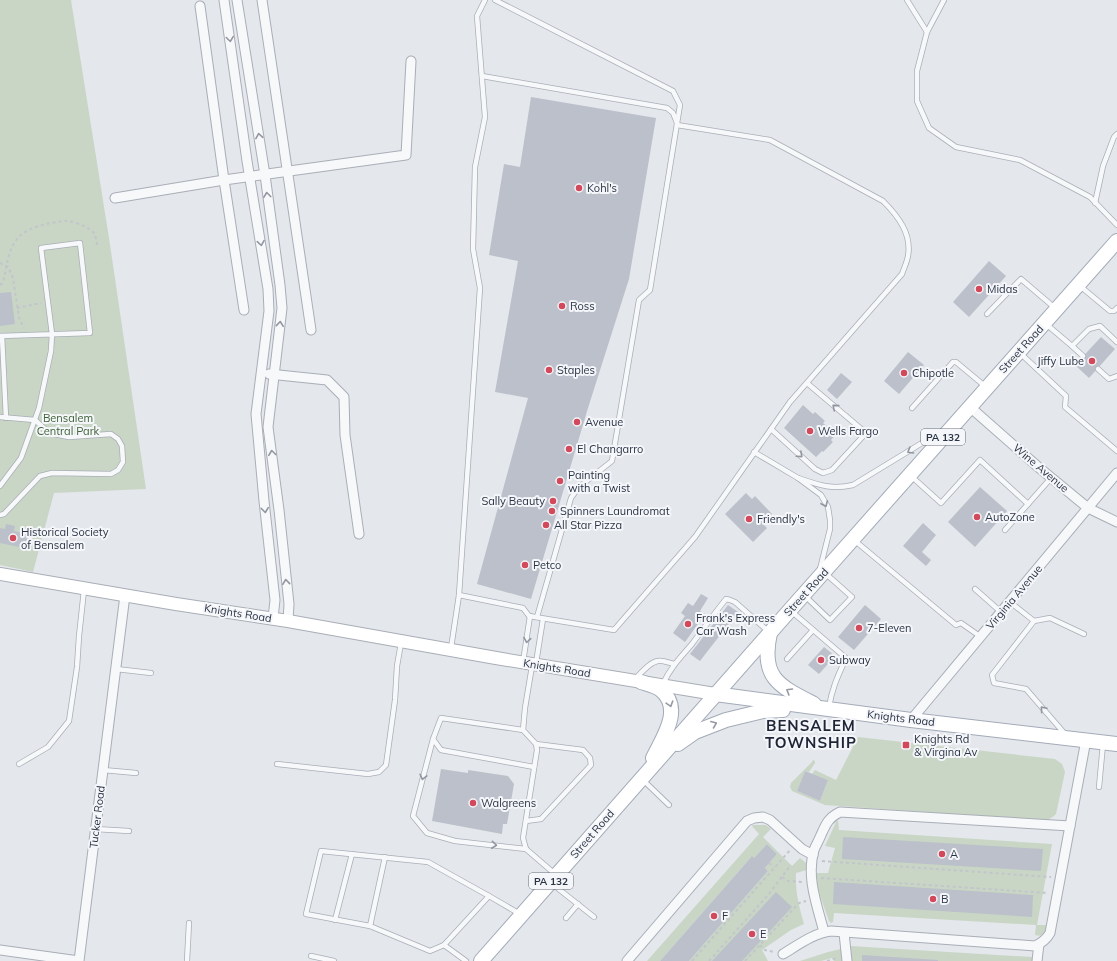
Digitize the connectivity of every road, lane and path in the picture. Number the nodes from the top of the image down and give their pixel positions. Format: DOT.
graph roads {
  1 [pos="224,0"];
  2 [pos="237,0"];
  3 [pos="262,0"];
  4 [pos="485,0"];
  5 [pos="495,0"];
  6 [pos="908,0"];
  7 [pos="944,0"];
  8 [pos="200,6"];
  9 [pos="927,32"];
  10 [pos="411,61"];
  11 [pos="482,76"];
  12 [pos="677,124"];
  13 [pos="1117,134"];
  14 [pos="288,171"];
  15 [pos="265,175"];
  16 [pos="250,177"];
  17 [pos="224,180"];
  18 [pos="115,198"];
  19 [pos="1095,203"];
  20 [pos="1117,225"];
  21 [pos="1117,241"];
  22 [pos="0,263"];
  23 [pos="1078,285"];
  24 [pos="48,302"];
  25 [pos="17,308"];
  26 [pos="1117,308"];
  27 [pos="1056,309"];
  28 [pos="244,310"];
  29 [pos="987,314"];
  30 [pos="1044,323"];
  31 [pos="311,330"];
  32 [pos="52,334"];
  33 [pos="28,335"];
  34 [pos="1,336"];
  35 [pos="1117,342"];
  36 [pos="1072,346"];
  37 [pos="1019,352"];
  38 [pos="1083,356"];
  39 [pos="1098,368"];
  40 [pos="262,373"];
  41 [pos="275,374"];
  42 [pos="1117,376"];
  43 [pos="807,383"];
  44 [pos="987,388"];
  45 [pos="970,407"];
  46 [pos="912,408"];
  47 [pos="0,417"];
  48 [pos="6,418"];
  49 [pos="35,420"];
  50 [pos="955,423"];
  51 [pos="770,429"];
  52 [pos="1117,451"];
  53 [pos="754,452"];
  54 [pos="1117,472"];
  55 [pos="910,474"];
  56 [pos="798,478"];
  57 [pos="1051,478"];
  58 [pos="0,486"];
  59 [pos="1028,504"];
  60 [pos="1088,508"];
  61 [pos="0,515"];
  62 [pos="1117,522"];
  63 [pos="1005,530"];
  64 [pos="359,534"];
  65 [pos="853,539"];
  66 [pos="0,574"];
  67 [pos="821,575"];
  68 [pos="84,588"];
  69 [pos="975,589"];
  70 [pos="125,595"];
  71 [pos="459,595"];
  72 [pos="803,595"];
  73 [pos="1010,602"];
  74 [pos="790,610"];
  75 [pos="1001,612"];
  76 [pos="530,616"];
  77 [pos="537,617"];
  78 [pos="273,618"];
  79 [pos="543,619"];
  80 [pos="288,621"];
  81 [pos="1034,621"];
  82 [pos="813,630"];
  83 [pos="770,633"];
  84 [pos="1084,634"];
  85 [pos="981,637"];
  86 [pos="402,641"];
  87 [pos="450,650"];
  88 [pos="787,660"];
  89 [pos="530,664"];
  90 [pos="674,664"];
  91 [pos="116,669"];
  92 [pos="150,673"];
  93 [pos="637,681"];
  94 [pos="662,685"];
  95 [pos="716,694"];
  96 [pos="826,710"];
  97 [pos="911,720"];
  98 [pos="523,730"];
  99 [pos="1068,738"];
  100 [pos="433,740"];
  101 [pos="1086,740"];
  102 [pos="1110,743"];
  103 [pos="536,744"];
  104 [pos="658,760"];
  105 [pos="19,764"];
  106 [pos="277,764"];
  107 [pos="534,767"];
  108 [pos="103,770"];
  109 [pos="136,773"];
  110 [pos="643,776"];
  111 [pos="1099,787"];
  112 [pos="669,805"];
  113 [pos="526,821"];
  114 [pos="1070,826"];
  115 [pos="95,829"];
  116 [pos="129,831"];
  117 [pos="796,843"];
  118 [pos="526,848"];
  119 [pos="352,854"];
  120 [pos="385,857"];
  121 [pos="813,858"];
  122 [pos="769,863"];
  123 [pos="791,866"];
  124 [pos="774,867"];
  125 [pos="782,877"];
  126 [pos="1060,878"];
  127 [pos="553,879"];
  128 [pos="811,880"];
  129 [pos="1057,894"];
  130 [pos="489,896"];
  131 [pos="815,899"];
  132 [pos="578,904"];
  133 [pos="521,915"];
  134 [pos="594,917"];
  135 [pos="566,918"];
  136 [pos="335,920"];
  137 [pos="189,923"];
  138 [pos="370,926"];
  139 [pos="824,932"];
  140 [pos="844,933"];
  141 [pos="1039,944"];
  142 [pos="444,945"];
  143 [pos="760,945"];
  144 [pos="0,950"];
  145 [pos="783,954"];
  146 [pos="312,956"];
  147 [pos="187,961"];
  148 [pos="334,961"];
  149 [pos="466,961"];
  150 [pos="481,961"];
  151 [pos="627,961"];
  152 [pos="692,961"];
  153 [pos="709,961"];
  154 [pos="745,961"];
  155 [pos="847,961"];
  156 [pos="1037,961"];
  1 -- 16 [label="street, one-way"];
  15 -- 2 [label="street, one-way"];
  3 -- 14 [label="street"];
  4 -- 11 [label="lane"];
  5 -- 12 [label="lane"];
  6 -- 9 [label="lane"];
  7 -- 9 [label="lane"];
  8 -- 17 [label="street"];
  9 -- 19 [label="lane"];
  10 -- 14 [label="street"];
  11 -- 12 [label="lane"];
  11 -- 71 [label="lane"];
  12 -- 43 [label="lane"];
  12 -- 77 [label="lane"];
  13 -- 19 [label="lane"];
  14 -- 15 [label="street"];
  14 -- 31 [label="street"];
  15 -- 16 [label="street"];
  41 -- 15 [label="street, one-way"];
  16 -- 17 [label="street"];
  16 -- 40 [label="street, one-way"];
  17 -- 18 [label="street"];
  17 -- 28 [label="street"];
  19 -- 20 [label="lane"];
  21 -- 23 [label="main road, Street Road / PA 132"];
  22 -- 25 [label="path"];
  23 -- 26 [label="lane"];
  23 -- 27 [label="main road, Street Road / PA 132"];
  24 -- 25 [label="path"];
  24 -- 32 [label="lane"];
  24 -- 32 [label="lane"];
  25 -- 33 [label="path"];
  27 -- 29 [label="lane"];
  27 -- 30 [label="main road, Street Road / PA 132"];
  30 -- 36 [label="lane"];
  30 -- 37 [label="main road, Street Road / PA 132"];
  32 -- 33 [label="lane"];
  32 -- 49 [label="lane"];
  33 -- 34 [label="lane"];
  34 -- 48 [label="lane"];
  35 -- 36 [label="lane"];
  36 -- 38 [label="lane"];
  37 -- 44 [label="main road, Street Road / PA 132"];
  37 -- 52 [label="lane"];
  39 -- 42 [label="lane"];
  40 -- 41 [label="street"];
  40 -- 78 [label="street, one-way"];
  41 -- 64 [label="street"];
  80 -- 41 [label="street, one-way"];
  43 -- 51 [label="lane"];
  51 -- 43 [label="lane, one-way"];
  44 -- 45 [label="main road, Street Road / PA 132"];
  44 -- 46 [label="lane"];
  45 -- 50 [label="main road, Street Road / PA 132"];
  45 -- 57 [label="street, Wine Avenue"];
  47 -- 48 [label="lane"];
  48 -- 49 [label="lane"];
  49 -- 58 [label="lane"];
  49 -- 61 [label="lane"];
  50 -- 55 [label="main road, Street Road / PA 132"];
  50 -- 56 [label="lane, one-way"];
  51 -- 53 [label="lane"];
  53 -- 56 [label="lane"];
  53 -- 79 [label="lane"];
  54 -- 60 [label="street, Virginia Avenue"];
  55 -- 59 [label="lane"];
  55 -- 65 [label="main road, Street Road / PA 132"];
  56 -- 67 [label="lane, one-way"];
  57 -- 59 [label="lane"];
  57 -- 60 [label="street, Wine Avenue"];
  59 -- 63 [label="lane"];
  60 -- 62 [label="street, Wine Avenue"];
  60 -- 73 [label="street, Virginia Avenue"];
  65 -- 67 [label="main road, Street Road / PA 132"];
  65 -- 85 [label="lane"];
  66 -- 68 [label="main road, Knights Road"];
  67 -- 72 [label="main road, Street Road / PA 132"];
  67 -- 72 [label="lane"];
  68 -- 70 [label="main road, Knights Road"];
  68 -- 105 [label="lane"];
  69 -- 75 [label="lane"];
  70 -- 78 [label="main road, Knights Road"];
  70 -- 91 [label="street, Tucker Road"];
  71 -- 76 [label="lane"];
  71 -- 87 [label="lane"];
  72 -- 74 [label="main road, Street Road / PA 132"];
  73 -- 75 [label="street, Virginia Avenue"];
  73 -- 81 [label="lane"];
  74 -- 82 [label="lane"];
  74 -- 83 [label="main road, Street Road / PA 132"];
  75 -- 85 [label="street, Virginia Avenue"];
  76 -- 77 [label="lane"];
  76 -- 89 [label="lane, one-way"];
  77 -- 79 [label="lane"];
  78 -- 80 [label="main road, Knights Road"];
  79 -- 89 [label="lane"];
  80 -- 86 [label="main road, Knights Road"];
  81 -- 84 [label="lane"];
  99 -- 81 [label="lane, one-way"];
  82 -- 88 [label="lane"];
  82 -- 96 [label="lane"];
  83 -- 90 [label="lane"];
  83 -- 95 [label="main road, Street Road / PA 132"];
  96 -- 83 [label="main road, one-way"];
  85 -- 97 [label="street, Virginia Avenue"];
  86 -- 87 [label="main road, Knights Road"];
  86 -- 106 [label="lane"];
  87 -- 89 [label="main road, Knights Road"];
  89 -- 93 [label="main road, Knights Road"];
  89 -- 98 [label="lane"];
  90 -- 93 [label="lane"];
  90 -- 94 [label="lane"];
  91 -- 92 [label="lane"];
  91 -- 108 [label="street, Tucker Road"];
  93 -- 94 [label="main road, Knights Road"];
  93 -- 110 [label="main road, one-way"];
  94 -- 95 [label="main road, Knights Road"];
  95 -- 96 [label="main road, Knights Road"];
  95 -- 104 [label="main road, Street Road / PA 132"];
  96 -- 97 [label="main road, Knights Road"];
  104 -- 96 [label="main road, one-way"];
  97 -- 99 [label="main road, Knights Road"];
  98 -- 100 [label="lane"];
  98 -- 103 [label="lane"];
  99 -- 101 [label="main road, Knights Road"];
  100 -- 107 [label="lane"];
  100 -- 118 [label="lane, one-way"];
  101 -- 102 [label="main road, Knights Road"];
  101 -- 114 [label="street"];
  102 -- 111 [label="lane"];
  103 -- 107 [label="lane"];
  103 -- 113 [label="lane"];
  104 -- 110 [label="main road, Street Road / PA 132"];
  107 -- 113 [label="lane"];
  108 -- 109 [label="lane"];
  108 -- 115 [label="street, Tucker Road"];
  110 -- 112 [label="lane"];
  110 -- 127 [label="main road, Street Road / PA 132"];
  113 -- 118 [label="lane"];
  114 -- 121 [label="street"];
  114 -- 126 [label="street"];
  115 -- 116 [label="lane"];
  115 -- 144 [label="street, Tucker Road"];
  117 -- 121 [label="street"];
  117 -- 124 [label="path"];
  117 -- 151 [label="street"];
  118 -- 127 [label="lane"];
  119 -- 120 [label="lane"];
  119 -- 136 [label="lane"];
  119 -- 136 [label="lane"];
  120 -- 130 [label="lane"];
  120 -- 138 [label="lane"];
  121 -- 126 [label="path"];
  121 -- 128 [label="street"];
  122 -- 124 [label="path"];
  123 -- 125 [label="path"];
  124 -- 152 [label="path"];
  125 -- 128 [label="path"];
  125 -- 153 [label="path"];
  126 -- 129 [label="street"];
  127 -- 132 [label="lane"];
  127 -- 133 [label="main road, Street Road / PA 132"];
  128 -- 129 [label="path"];
  128 -- 131 [label="street"];
  129 -- 141 [label="street"];
  130 -- 133 [label="lane"];
  130 -- 142 [label="lane"];
  131 -- 139 [label="street"];
  131 -- 143 [label="path"];
  132 -- 134 [label="lane"];
  132 -- 135 [label="lane"];
  133 -- 150 [label="main road, Street Road / PA 132"];
  136 -- 138 [label="lane"];
  137 -- 147 [label="lane"];
  138 -- 142 [label="lane"];
  139 -- 140 [label="street"];
  139 -- 145 [label="street"];
  140 -- 141 [label="street"];
  140 -- 155 [label="street"];
  141 -- 156 [label="street"];
  142 -- 149 [label="lane"];
  143 -- 145 [label="path"];
  143 -- 154 [label="path"];
  146 -- 148 [label="lane"];
}
